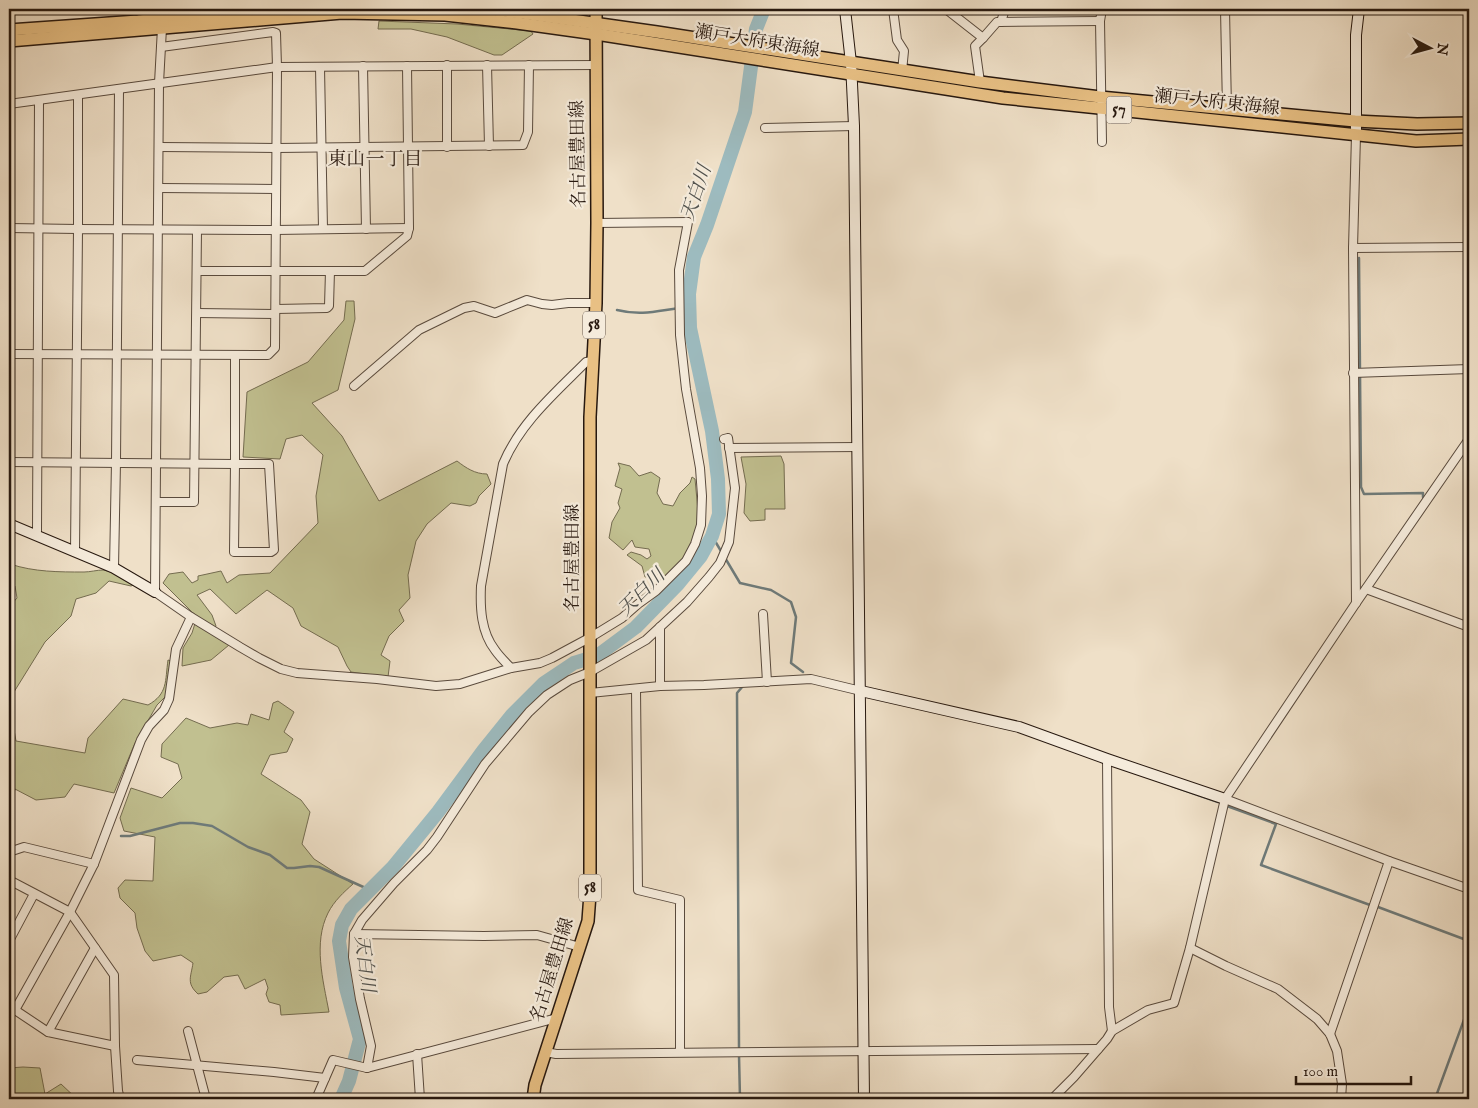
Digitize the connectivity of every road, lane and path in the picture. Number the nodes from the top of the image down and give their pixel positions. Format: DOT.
graph roads {
  1 [pos="267,9"];
  2 [pos="482,9"];
  3 [pos="596,9"];
  4 [pos="845,9"];
  5 [pos="893,9"];
  6 [pos="946,9"];
  7 [pos="1005,9"];
  8 [pos="1102,9"];
  9 [pos="1225,9"];
  10 [pos="1359,9"];
  11 [pos="1100,21"];
  12 [pos="1001,22"];
  13 [pos="162,28"];
  14 [pos="596,29"];
  15 [pos="9,30"];
  16 [pos="983,38"];
  17 [pos="9,41"];
  18 [pos="161,47"];
  19 [pos="739,51"];
  20 [pos="852,63"];
  21 [pos="446,65"];
  22 [pos="487,65"];
  23 [pos="528,65"];
  24 [pos="596,65"];
  25 [pos="363,66"];
  26 [pos="407,66"];
  27 [pos="277,67"];
  28 [pos="320,67"];
  29 [pos="902,71"];
  30 [pos="852,75"];
  31 [pos="980,82"];
  32 [pos="159,83"];
  33 [pos="119,89"];
  34 [pos="78,95"];
  35 [pos="39,100"];
  36 [pos="1101,103"];
  37 [pos="9,104"];
  38 [pos="1227,109"];
  39 [pos="1355,121"];
  40 [pos="1469,122"];
  41 [pos="854,126"];
  42 [pos="765,128"];
  43 [pos="1356,135"];
  44 [pos="1469,139"];
  45 [pos="1102,142"];
  46 [pos="489,146"];
  47 [pos="159,147"];
  48 [pos="408,147"];
  49 [pos="447,147"];
  50 [pos="277,148"];
  51 [pos="321,148"];
  52 [pos="364,148"];
  53 [pos="159,188"];
  54 [pos="276,189"];
  55 [pos="597,223"];
  56 [pos="9,228"];
  57 [pos="39,228"];
  58 [pos="78,228"];
  59 [pos="118,228"];
  60 [pos="408,228"];
  61 [pos="158,229"];
  62 [pos="323,229"];
  63 [pos="366,229"];
  64 [pos="197,230"];
  65 [pos="276,230"];
  66 [pos="1469,247"];
  67 [pos="1353,248"];
  68 [pos="197,271"];
  69 [pos="330,271"];
  70 [pos="275,272"];
  71 [pos="596,303"];
  72 [pos="276,311"];
  73 [pos="197,313"];
  74 [pos="77,353"];
  75 [pos="9,354"];
  76 [pos="38,354"];
  77 [pos="117,354"];
  78 [pos="157,354"];
  79 [pos="196,355"];
  80 [pos="235,355"];
  81 [pos="592,361"];
  82 [pos="1469,370"];
  83 [pos="1353,373"];
  84 [pos="354,386"];
  85 [pos="724,439"];
  86 [pos="1469,440"];
  87 [pos="858,446"];
  88 [pos="729,448"];
  89 [pos="9,462"];
  90 [pos="37,462"];
  91 [pos="76,462"];
  92 [pos="116,462"];
  93 [pos="156,463"];
  94 [pos="195,463"];
  95 [pos="235,464"];
  96 [pos="156,502"];
  97 [pos="9,524"];
  98 [pos="36,535"];
  99 [pos="76,552"];
  100 [pos="114,568"];
  101 [pos="1366,589"];
  102 [pos="155,592"];
  103 [pos="1356,603"];
  104 [pos="763,614"];
  105 [pos="191,617"];
  106 [pos="660,627"];
  107 [pos="1469,627"];
  108 [pos="591,640"];
  109 [pos="511,668"];
  110 [pos="590,670"];
  111 [pos="767,682"];
  112 [pos="660,686"];
  113 [pos="636,690"];
  114 [pos="861,691"];
  115 [pos="590,693"];
  116 [pos="1107,759"];
  117 [pos="1225,799"];
  118 [pos="9,852"];
  119 [pos="1389,861"];
  120 [pos="94,864"];
  121 [pos="9,880"];
  122 [pos="1469,889"];
  123 [pos="34,894"];
  124 [pos="70,912"];
  125 [pos="354,934"];
  126 [pos="9,940"];
  127 [pos="95,948"];
  128 [pos="580,948"];
  129 [pos="1190,948"];
  130 [pos="12,1009"];
  131 [pos="557,1018"];
  132 [pos="188,1031"];
  133 [pos="1112,1031"];
  134 [pos="48,1032"];
  135 [pos="1330,1034"];
  136 [pos="115,1046"];
  137 [pos="1098,1049"];
  138 [pos="864,1051"];
  139 [pos="546,1052"];
  140 [pos="680,1052"];
  141 [pos="417,1054"];
  142 [pos="137,1060"];
  143 [pos="197,1065"];
  144 [pos="367,1068"];
  145 [pos="325,1078"];
  146 [pos="120,1099"];
  147 [pos="206,1099"];
  148 [pos="316,1099"];
  149 [pos="420,1099"];
  150 [pos="533,1099"];
  151 [pos="864,1099"];
  152 [pos="1052,1099"];
  153 [pos="1341,1099"];
  1 -- 15 [label="main road"];
  2 -- 14 [label="main road, 瀬戸大府東海線 / 57"];
  3 -- 14 [label="main road, 名古屋豊田線 / 58"];
  4 -- 20 [label="street"];
  5 -- 29 [label="street"];
  6 -- 16 [label="street"];
  7 -- 12 [label="street"];
  8 -- 11 [label="street"];
  9 -- 38 [label="street"];
  10 -- 39 [label="street"];
  11 -- 12 [label="street"];
  11 -- 36 [label="street"];
  12 -- 16 [label="street"];
  13 -- 14 [label="main road, 瀬戸大府東海線 / 57"];
  13 -- 17 [label="main road, 瀬戸大府東海線 / 57"];
  13 -- 18 [label="street"];
  14 -- 19 [label="main road, 瀬戸大府東海線 / 57"];
  14 -- 24 [label="main road, 名古屋豊田線 / 58"];
  16 -- 31 [label="street"];
  18 -- 27 [label="street"];
  18 -- 32 [label="street"];
  19 -- 20 [label="main road, 瀬戸大府東海線 / 57"];
  19 -- 30 [label="main road, 瀬戸大府東海線 / 57"];
  20 -- 29 [label="main road, 瀬戸大府東海線 / 57"];
  20 -- 30 [label="street"];
  21 -- 22 [label="street"];
  21 -- 26 [label="street"];
  21 -- 49 [label="street"];
  22 -- 23 [label="street"];
  22 -- 46 [label="street"];
  23 -- 24 [label="street"];
  23 -- 46 [label="street"];
  24 -- 55 [label="main road, 名古屋豊田線 / 58"];
  25 -- 26 [label="street"];
  25 -- 28 [label="street"];
  25 -- 52 [label="street"];
  26 -- 48 [label="street"];
  27 -- 28 [label="street"];
  27 -- 32 [label="street"];
  27 -- 50 [label="street"];
  28 -- 51 [label="street"];
  29 -- 31 [label="main road, 瀬戸大府東海線 / 57"];
  30 -- 36 [label="main road, 瀬戸大府東海線 / 57"];
  30 -- 41 [label="street"];
  31 -- 36 [label="main road, 瀬戸大府東海線 / 57"];
  32 -- 33 [label="street"];
  32 -- 47 [label="street"];
  33 -- 34 [label="street"];
  33 -- 59 [label="street"];
  34 -- 35 [label="street"];
  34 -- 58 [label="street"];
  35 -- 37 [label="street"];
  35 -- 57 [label="street"];
  36 -- 38 [label="main road, 瀬戸大府東海線 / 57"];
  36 -- 43 [label="main road, 瀬戸大府東海線 / 57"];
  36 -- 45 [label="street"];
  38 -- 39 [label="main road, 瀬戸大府東海線 / 57"];
  39 -- 40 [label="main road, 瀬戸大府東海線 / 57"];
  39 -- 43 [label="street"];
  41 -- 42 [label="street"];
  41 -- 87 [label="street"];
  43 -- 44 [label="main road, 瀬戸大府東海線 / 57"];
  43 -- 67 [label="street"];
  46 -- 49 [label="street"];
  47 -- 50 [label="street"];
  47 -- 53 [label="street"];
  48 -- 49 [label="street"];
  48 -- 52 [label="street"];
  48 -- 60 [label="street"];
  50 -- 51 [label="street"];
  50 -- 54 [label="street"];
  51 -- 52 [label="street"];
  51 -- 62 [label="street"];
  52 -- 63 [label="street"];
  53 -- 54 [label="street"];
  53 -- 61 [label="street"];
  54 -- 65 [label="street"];
  55 -- 71 [label="main road, 名古屋豊田線 / 58"];
  55 -- 108 [label="street"];
  56 -- 57 [label="street"];
  57 -- 58 [label="street"];
  57 -- 76 [label="street"];
  58 -- 59 [label="street"];
  58 -- 74 [label="street"];
  59 -- 61 [label="street"];
  59 -- 77 [label="street"];
  60 -- 63 [label="street"];
  60 -- 69 [label="street"];
  61 -- 64 [label="street"];
  61 -- 78 [label="street"];
  62 -- 63 [label="street"];
  62 -- 65 [label="street"];
  64 -- 65 [label="street"];
  64 -- 68 [label="street"];
  65 -- 70 [label="street"];
  66 -- 67 [label="street"];
  67 -- 83 [label="street"];
  68 -- 70 [label="street"];
  68 -- 73 [label="street"];
  69 -- 70 [label="street"];
  69 -- 72 [label="street"];
  70 -- 72 [label="street"];
  71 -- 81 [label="main road, 名古屋豊田線 / 58"];
  71 -- 84 [label="street"];
  72 -- 73 [label="street"];
  72 -- 80 [label="street"];
  73 -- 79 [label="street"];
  74 -- 76 [label="street"];
  74 -- 77 [label="street"];
  74 -- 91 [label="street"];
  75 -- 76 [label="street"];
  76 -- 90 [label="street"];
  77 -- 78 [label="street"];
  77 -- 92 [label="street"];
  78 -- 79 [label="street"];
  78 -- 93 [label="street"];
  79 -- 80 [label="street"];
  79 -- 94 [label="street"];
  80 -- 95 [label="street"];
  81 -- 108 [label="main road, 名古屋豊田線 / 58"];
  81 -- 109 [label="street"];
  82 -- 83 [label="street"];
  83 -- 103 [label="street"];
  85 -- 88 [label="street"];
  86 -- 101 [label="street"];
  87 -- 88 [label="street"];
  87 -- 114 [label="street"];
  88 -- 106 [label="street"];
  89 -- 90 [label="street"];
  90 -- 91 [label="street"];
  90 -- 98 [label="street"];
  91 -- 92 [label="street"];
  91 -- 99 [label="street"];
  92 -- 93 [label="street"];
  92 -- 100 [label="street"];
  93 -- 94 [label="street"];
  93 -- 96 [label="street"];
  94 -- 95 [label="street"];
  94 -- 96 [label="street"];
  95 -- 95 [label="street"];
  96 -- 102 [label="street"];
  97 -- 98 [label="street"];
  98 -- 99 [label="street"];
  99 -- 100 [label="street"];
  100 -- 102 [label="street"];
  101 -- 103 [label="street"];
  101 -- 107 [label="street"];
  102 -- 105 [label="street"];
  103 -- 117 [label="street"];
  104 -- 111 [label="street"];
  105 -- 109 [label="street"];
  105 -- 120 [label="street"];
  106 -- 110 [label="street"];
  106 -- 112 [label="street"];
  108 -- 109 [label="street"];
  108 -- 110 [label="main road, 名古屋豊田線 / 58"];
  110 -- 115 [label="main road, 名古屋豊田線 / 58"];
  110 -- 125 [label="street"];
  111 -- 112 [label="street"];
  111 -- 114 [label="street"];
  112 -- 113 [label="street"];
  113 -- 115 [label="street"];
  113 -- 140 [label="street"];
  114 -- 116 [label="street"];
  114 -- 138 [label="street"];
  115 -- 128 [label="main road, 名古屋豊田線 / 58"];
  116 -- 117 [label="street"];
  116 -- 133 [label="street"];
  117 -- 119 [label="street"];
  117 -- 129 [label="street"];
  118 -- 120 [label="street"];
  119 -- 122 [label="street"];
  119 -- 135 [label="street"];
  120 -- 124 [label="street"];
  121 -- 123 [label="street"];
  123 -- 124 [label="street"];
  123 -- 126 [label="street"];
  124 -- 127 [label="street"];
  124 -- 130 [label="street"];
  125 -- 128 [label="street"];
  125 -- 144 [label="street"];
  127 -- 134 [label="street"];
  127 -- 136 [label="street"];
  128 -- 131 [label="main road, 名古屋豊田線 / 58"];
  129 -- 133 [label="street"];
  129 -- 135 [label="street"];
  130 -- 134 [label="street"];
  131 -- 139 [label="main road, 名古屋豊田線 / 58"];
  131 -- 141 [label="street"];
  132 -- 143 [label="street"];
  133 -- 137 [label="street"];
  134 -- 136 [label="street"];
  135 -- 153 [label="street"];
  136 -- 146 [label="street"];
  137 -- 138 [label="street"];
  137 -- 152 [label="street"];
  138 -- 140 [label="street"];
  138 -- 151 [label="street"];
  139 -- 140 [label="street"];
  139 -- 150 [label="main road, 名古屋豊田線 / 58"];
  141 -- 144 [label="street"];
  141 -- 149 [label="street"];
  142 -- 143 [label="street"];
  143 -- 145 [label="street"];
  143 -- 147 [label="street"];
  144 -- 145 [label="street"];
  145 -- 148 [label="street"];
}
